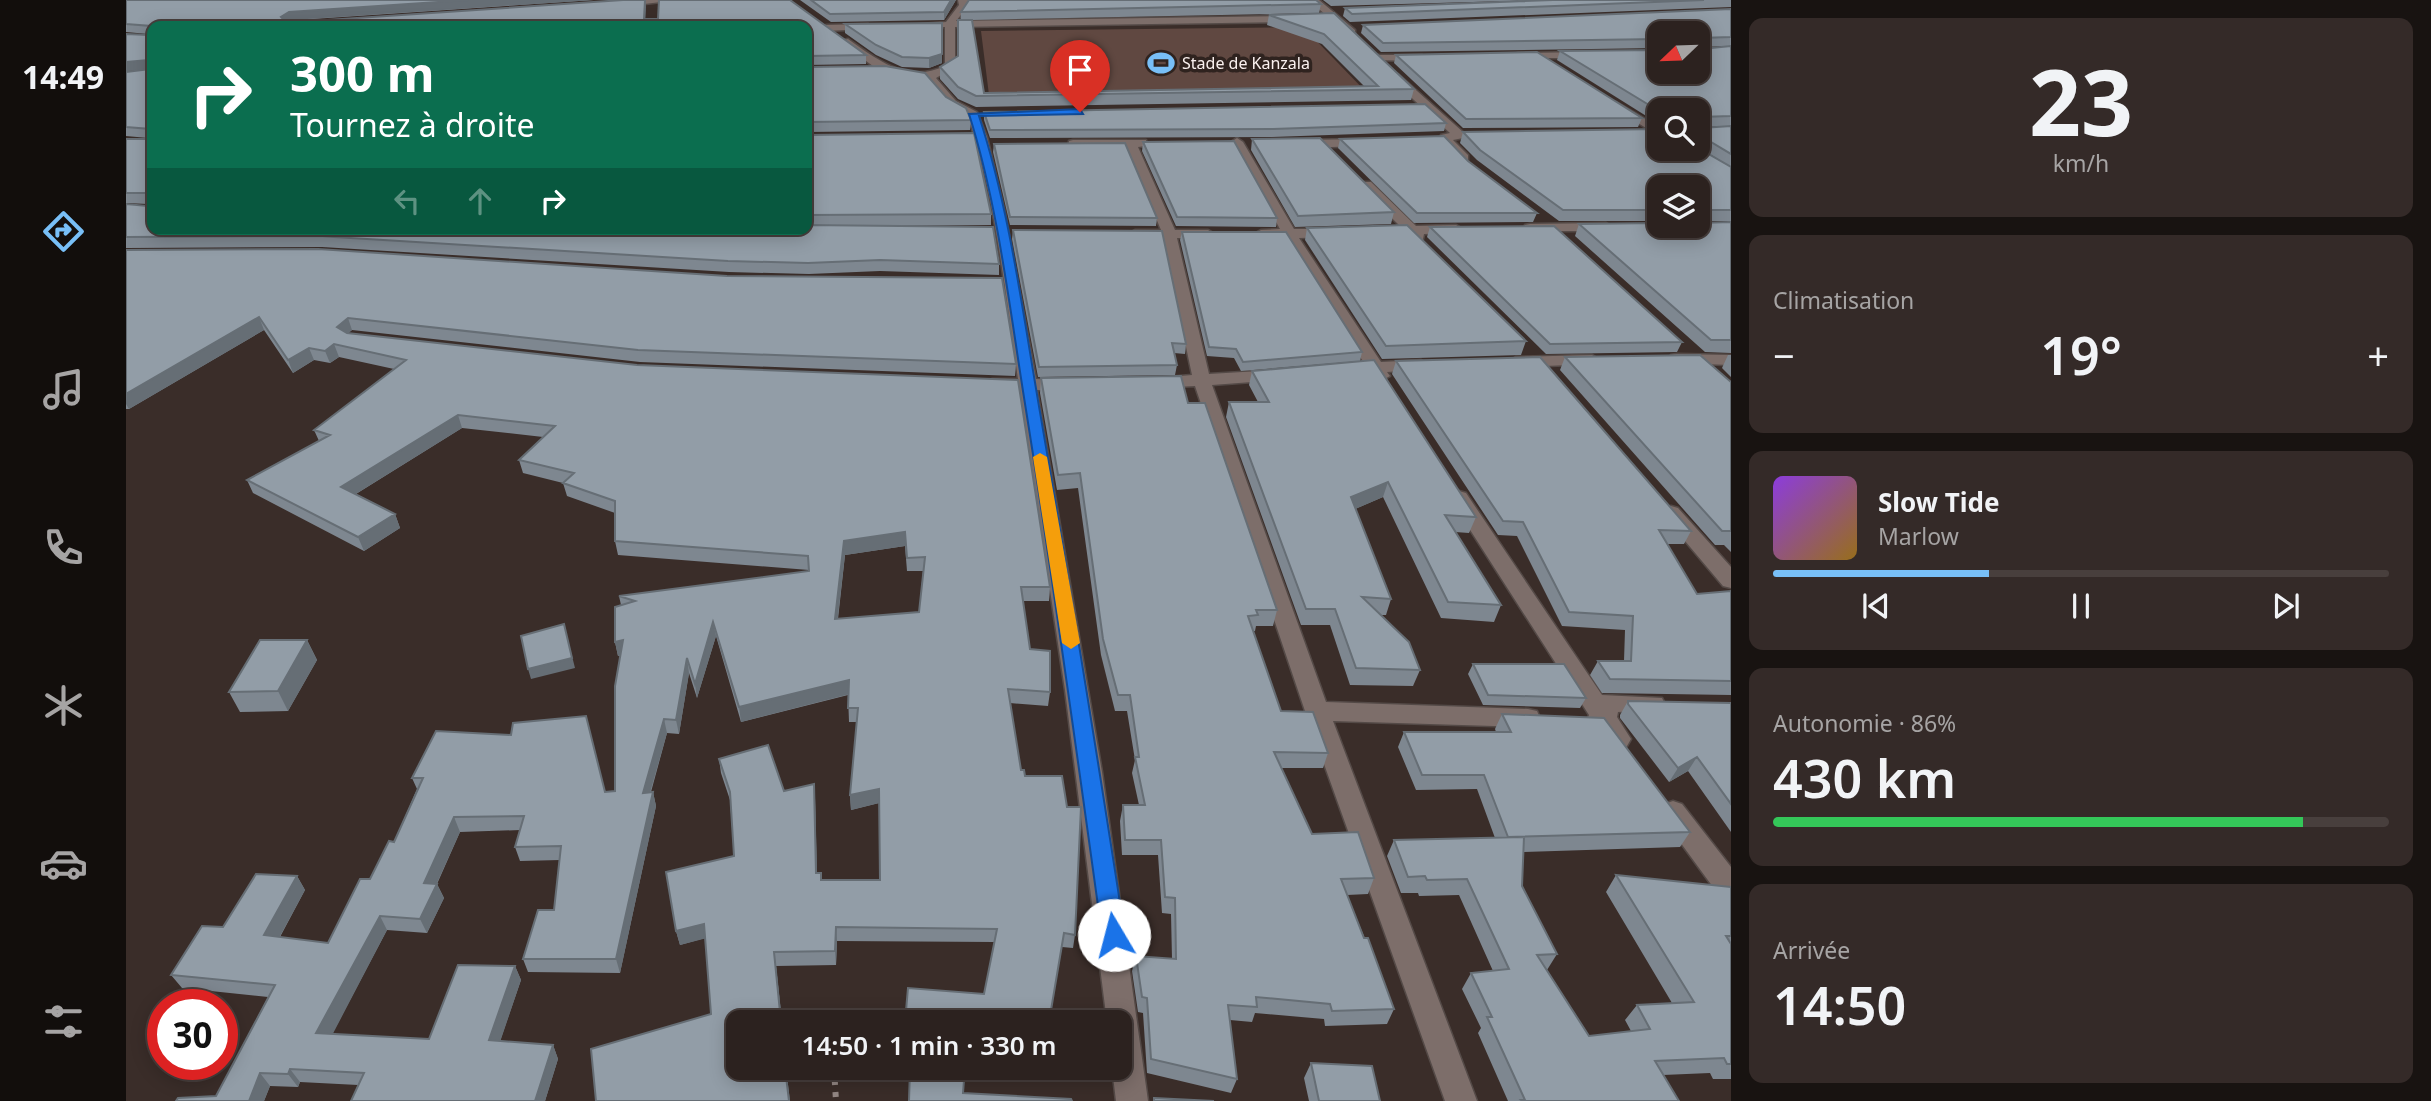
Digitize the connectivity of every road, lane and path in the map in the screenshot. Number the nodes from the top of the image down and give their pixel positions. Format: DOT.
graph roads {
  1 [pos="673,0"];
  2 [pos="963,0"];
  3 [pos="1313,0"];
  4 [pos="654,2"];
  5 [pos="602,5"];
  6 [pos="653,14"];
  7 [pos="808,14"];
  8 [pos="1308,19"];
  9 [pos="950,23"];
  10 [pos="909,25"];
  11 [pos="881,26"];
  12 [pos="826,28"];
  13 [pos="1605,54"];
  14 [pos="1511,56"];
  15 [pos="1538,56"];
  16 [pos="1376,58"];
  17 [pos="1430,58"];
  18 [pos="885,69"];
  19 [pos="859,70"];
  20 [pos="1560,70"];
  21 [pos="929,77"];
  22 [pos="1604,97"];
  23 [pos="1647,125"];
  24 [pos="1632,133"];
  25 [pos="1647,133"];
  26 [pos="1237,142"];
  27 [pos="1378,142"];
  28 [pos="1130,143"];
  29 [pos="1157,143"];
  30 [pos="1063,144"];
  31 [pos="1287,144"];
  32 [pos="1324,145"];
  33 [pos="1471,165"];
  34 [pos="1533,212"];
  35 [pos="1618,227"];
  36 [pos="1554,228"];
  37 [pos="1476,229"];
  38 [pos="1515,229"];
  39 [pos="1412,230"];
  40 [pos="1371,231"];
  41 [pos="1344,232"];
  42 [pos="1169,233"];
  43 [pos="1117,234"];
  44 [pos="1223,234"];
  45 [pos="1250,234"];
  46 [pos="1290,234"];
  47 [pos="1574,247"];
  48 [pos="1430,248"];
  49 [pos="1676,340"];
  50 [pos="1522,342"];
  51 [pos="1696,359"];
  52 [pos="1605,360"];
  53 [pos="1657,360"];
  54 [pos="1731,360"];
  55 [pos="1540,361"];
  56 [pos="1502,362"];
  57 [pos="1438,364"];
  58 [pos="1374,367"];
  59 [pos="1335,370"];
  60 [pos="1295,374"];
  61 [pos="1713,374"];
  62 [pos="1202,382"];
  63 [pos="1558,382"];
  64 [pos="1135,383"];
  65 [pos="972,384"];
  66 [pos="1081,384"];
  67 [pos="1028,386"];
  68 [pos="1389,389"];
  69 [pos="1448,481"];
  70 [pos="1658,497"];
  71 [pos="1731,581"];
  72 [pos="1676,705"];
  73 [pos="1317,711"];
  74 [pos="1549,719"];
  75 [pos="1576,720"];
  76 [pos="1604,721"];
  77 [pos="1628,752"];
  78 [pos="1659,794"];
  79 [pos="1731,889"];
  80 [pos="835,1080"];
  81 [pos="836,1101"];
  82 [pos="1132,1101"];
  83 [pos="1461,1101"];
  1 -- 4 [label="street"];
  2 -- 9 [label="street"];
  3 -- 16 [label="street"];
  4 -- 5 [label="street"];
  4 -- 6 [label="street"];
  7 -- 12 [label="street"];
  8 -- 9 [label="street"];
  9 -- 10 [label="street"];
  9 -- 21 [label="street"];
  11 -- 12 [label="street"];
  12 -- 18 [label="street"];
  13 -- 15 [label="street"];
  14 -- 15 [label="street"];
  15 -- 20 [label="street"];
  16 -- 17 [label="street"];
  16 -- 33 [label="street"];
  18 -- 19 [label="street"];
  18 -- 21 [label="street"];
  21 -- 67 [label="street"];
  22 -- 23 [label="street"];
  24 -- 25 [label="street"];
  26 -- 46 [label="street"];
  27 -- 32 [label="street"];
  28 -- 29 [label="street"];
  28 -- 30 [label="street"];
  28 -- 42 [label="street"];
  31 -- 32 [label="street"];
  32 -- 39 [label="street"];
  34 -- 36 [label="street"];
  35 -- 36 [label="street"];
  36 -- 38 [label="street"];
  36 -- 47 [label="street"];
  37 -- 39 [label="street"];
  39 -- 40 [label="street"];
  39 -- 48 [label="street"];
  41 -- 46 [label="street"];
  42 -- 43 [label="street"];
  42 -- 44 [label="street"];
  42 -- 62 [label="street"];
  45 -- 46 [label="street"];
  46 -- 58 [label="street"];
  49 -- 51 [label="street"];
  50 -- 55 [label="street"];
  51 -- 53 [label="street"];
  51 -- 54 [label="street"];
  51 -- 61 [label="street"];
  52 -- 55 [label="street"];
  55 -- 56 [label="street"];
  55 -- 63 [label="street"];
  57 -- 58 [label="street"];
  58 -- 59 [label="street"];
  58 -- 68 [label="street"];
  60 -- 62 [label="street"];
  62 -- 64 [label="street"];
  62 -- 73 [label="street"];
  65 -- 67 [label="street"];
  66 -- 67 [label="street"];
  67 -- 82 [label="street"];
  69 -- 76 [label="street"];
  70 -- 71 [label="street"];
  72 -- 76 [label="street"];
  73 -- 74 [label="street"];
  73 -- 83 [label="street"];
  75 -- 76 [label="street"];
  76 -- 77 [label="street"];
  78 -- 79 [label="street"];
  80 -- 81 [label="path"];
}
